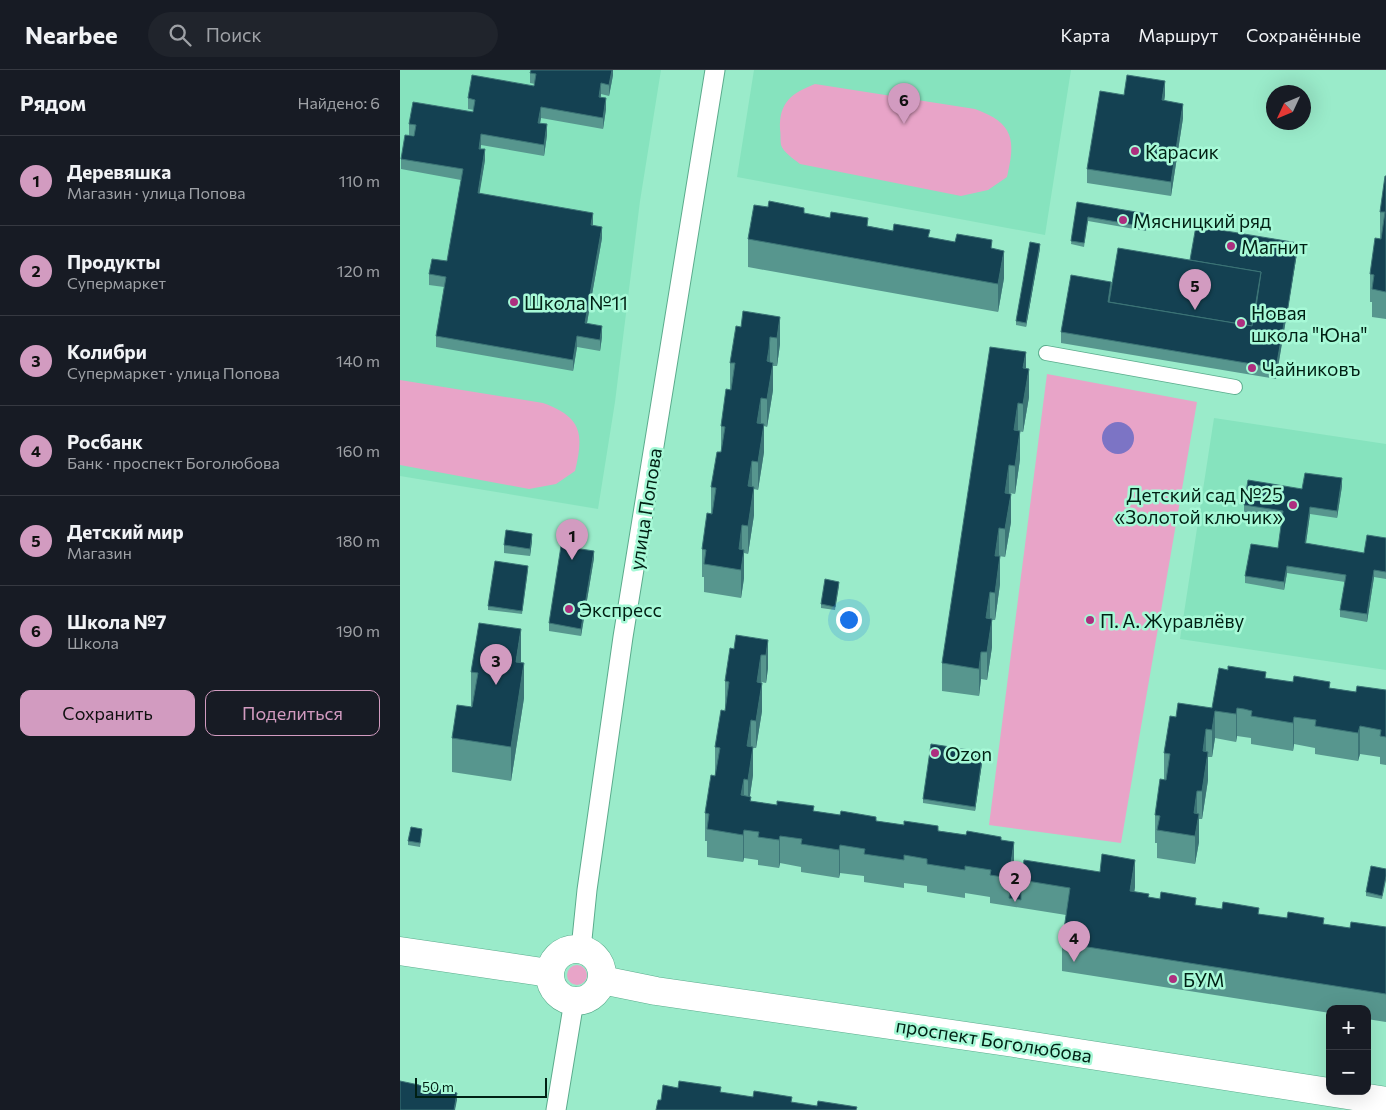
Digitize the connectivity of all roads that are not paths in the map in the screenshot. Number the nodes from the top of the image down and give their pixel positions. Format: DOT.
graph roads {
  1 [pos="715,70"];
  2 [pos="1046,353"];
  3 [pos="1235,387"];
  4 [pos="580,949"];
  5 [pos="400,951"];
  6 [pos="549,973"];
  7 [pos="602,980"];
  8 [pos="574,1001"];
  9 [pos="1386,1101"];
  10 [pos="556,1110"];
  1 -- 4 [label="street, улица Попова"];
  2 -- 3 [label="street"];
  4 -- 6 [label="main road"];
  4 -- 7 [label="main road"];
  5 -- 6 [label="main road"];
  6 -- 8 [label="main road"];
  7 -- 8 [label="main road"];
  7 -- 9 [label="main road, проспект Боголюбова"];
  8 -- 10 [label="street"];
}
